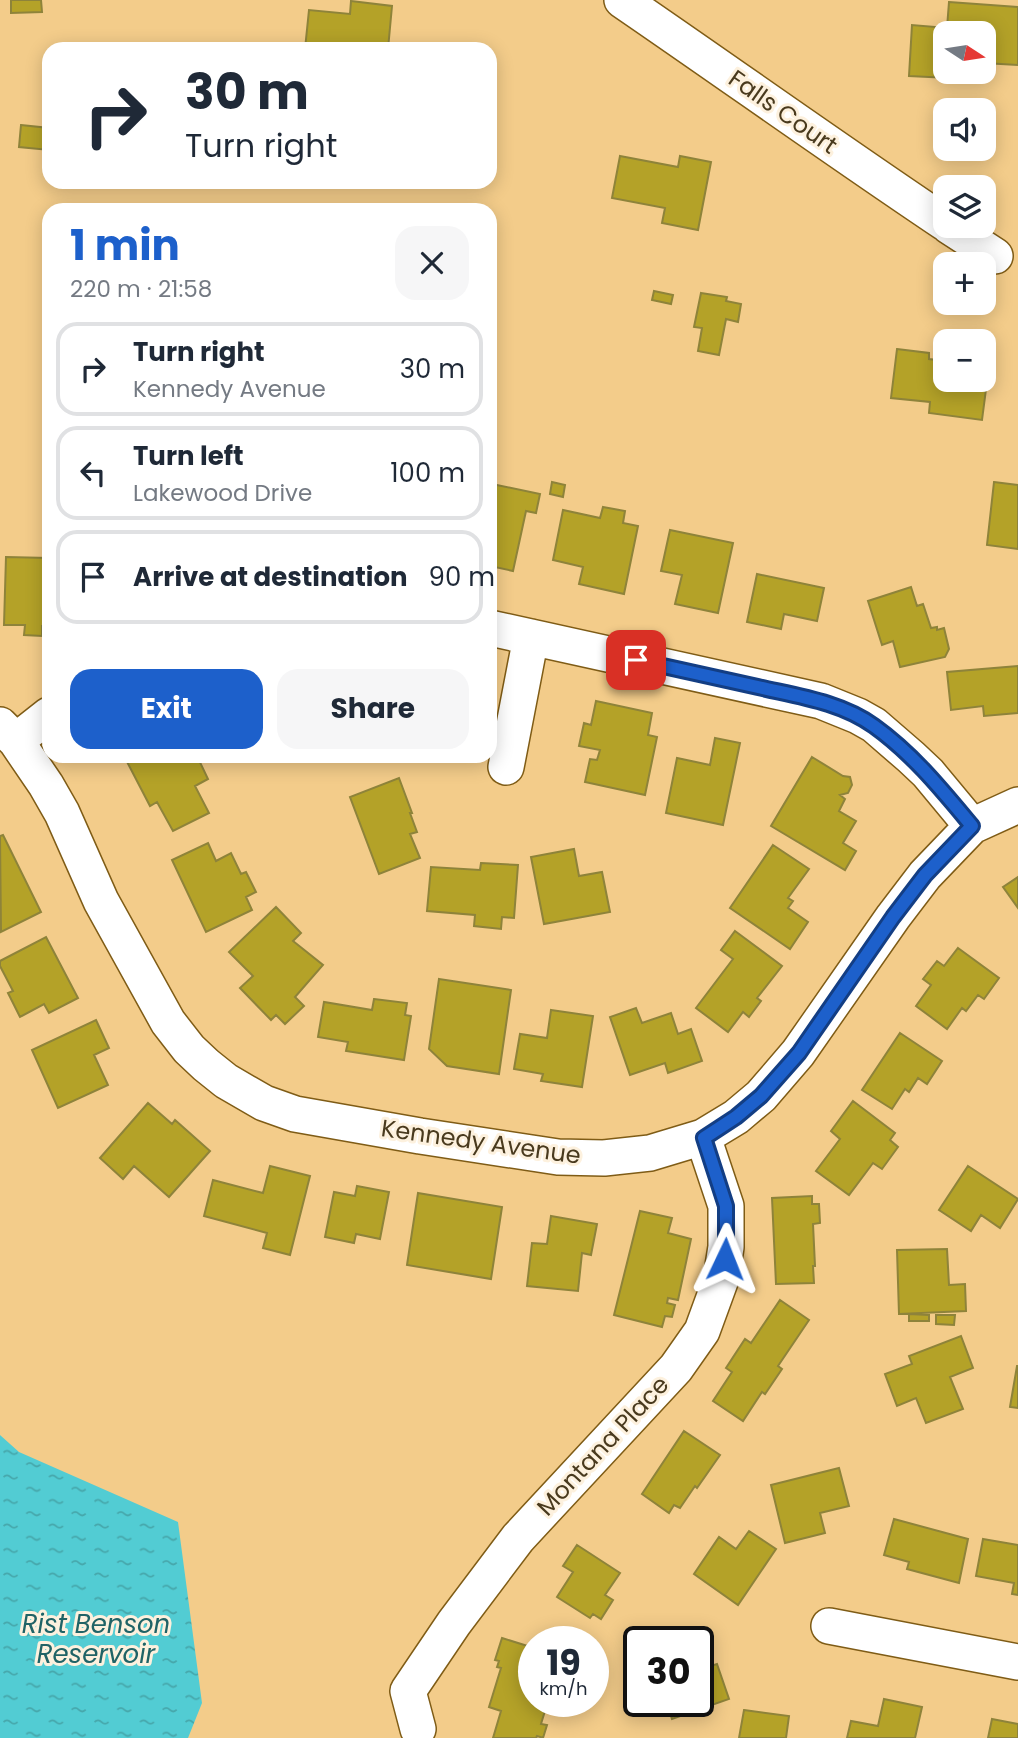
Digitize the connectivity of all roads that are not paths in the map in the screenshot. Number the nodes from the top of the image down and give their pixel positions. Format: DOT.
graph roads {
  1 [pos="622,0"];
  2 [pos="933,215"];
  3 [pos="968,238"];
  4 [pos="989,252"];
  5 [pos="497,630"];
  6 [pos="531,637"];
  7 [pos="42,718"];
  8 [pos="8,733"];
  9 [pos="506,767"];
  10 [pos="1018,805"];
  11 [pos="972,826"];
  12 [pos="704,1138"];
  13 [pos="829,1626"];
  14 [pos="1018,1662"];
  15 [pos="418,1729"];
  1 -- 2 [label="street, Falls Court"];
  3 -- 4 [label="street, Falls Court"];
  5 -- 6 [label="street"];
  6 -- 9 [label="street"];
  6 -- 11 [label="street"];
  7 -- 8 [label="street"];
  8 -- 12 [label="street, Kennedy Avenue"];
  10 -- 11 [label="street, Kennedy Avenue"];
  11 -- 12 [label="street, Kennedy Avenue"];
  12 -- 15 [label="street, Montana Place"];
  13 -- 14 [label="street"];
}
